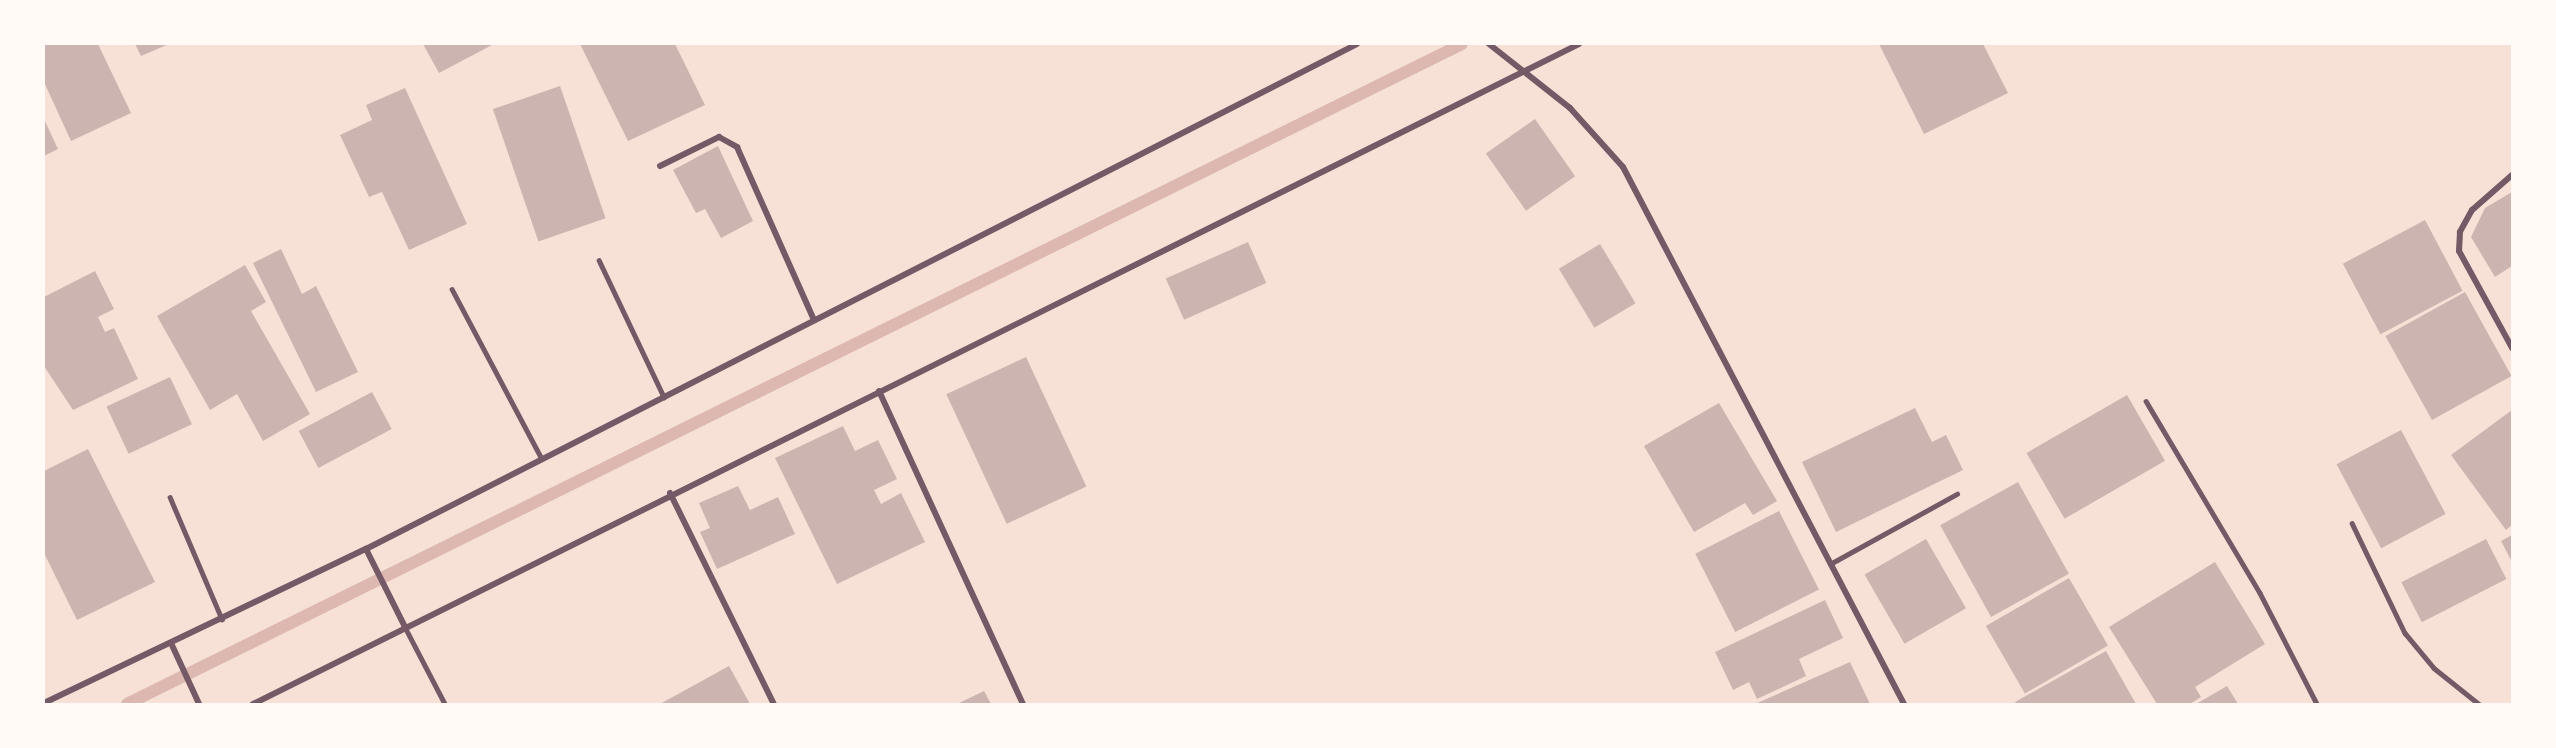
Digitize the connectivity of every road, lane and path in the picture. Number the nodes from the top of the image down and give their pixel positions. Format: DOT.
graph roads {
  1 [pos="1357,44"];
  2 [pos="1489,44"];
  3 [pos="1579,44"];
  4 [pos="1524,74"];
  5 [pos="660,166"];
  6 [pos="2512,175"];
  7 [pos="598,260"];
  8 [pos="452,289"];
  9 [pos="814,320"];
  10 [pos="2512,348"];
  11 [pos="879,391"];
  12 [pos="664,397"];
  13 [pos="2146,401"];
  14 [pos="542,459"];
  15 [pos="670,493"];
  16 [pos="1957,494"];
  17 [pos="170,498"];
  18 [pos="2352,522"];
  19 [pos="366,549"];
  20 [pos="1830,564"];
  21 [pos="222,619"];
  22 [pos="405,627"];
  23 [pos="171,643"];
  24 [pos="44,703"];
  25 [pos="199,705"];
  26 [pos="253,705"];
  27 [pos="445,705"];
  28 [pos="774,705"];
  29 [pos="1023,705"];
  30 [pos="1904,705"];
  31 [pos="2317,705"];
  32 [pos="2479,705"];
  1 -- 9 [label="street"];
  2 -- 4 [label="street"];
  3 -- 4 [label="street"];
  4 -- 11 [label="street"];
  4 -- 20 [label="street"];
  5 -- 9 [label="street"];
  6 -- 10 [label="street"];
  7 -- 12 [label="lane"];
  8 -- 14 [label="lane"];
  9 -- 12 [label="street"];
  11 -- 15 [label="street"];
  11 -- 29 [label="street"];
  12 -- 14 [label="street"];
  13 -- 31 [label="lane"];
  14 -- 19 [label="street"];
  15 -- 22 [label="street"];
  15 -- 28 [label="street"];
  16 -- 20 [label="lane"];
  17 -- 21 [label="lane"];
  18 -- 32 [label="lane"];
  19 -- 21 [label="street"];
  19 -- 22 [label="street"];
  20 -- 30 [label="street"];
  21 -- 23 [label="street"];
  22 -- 26 [label="street"];
  22 -- 27 [label="lane"];
  23 -- 24 [label="street"];
  23 -- 25 [label="street"];
}
